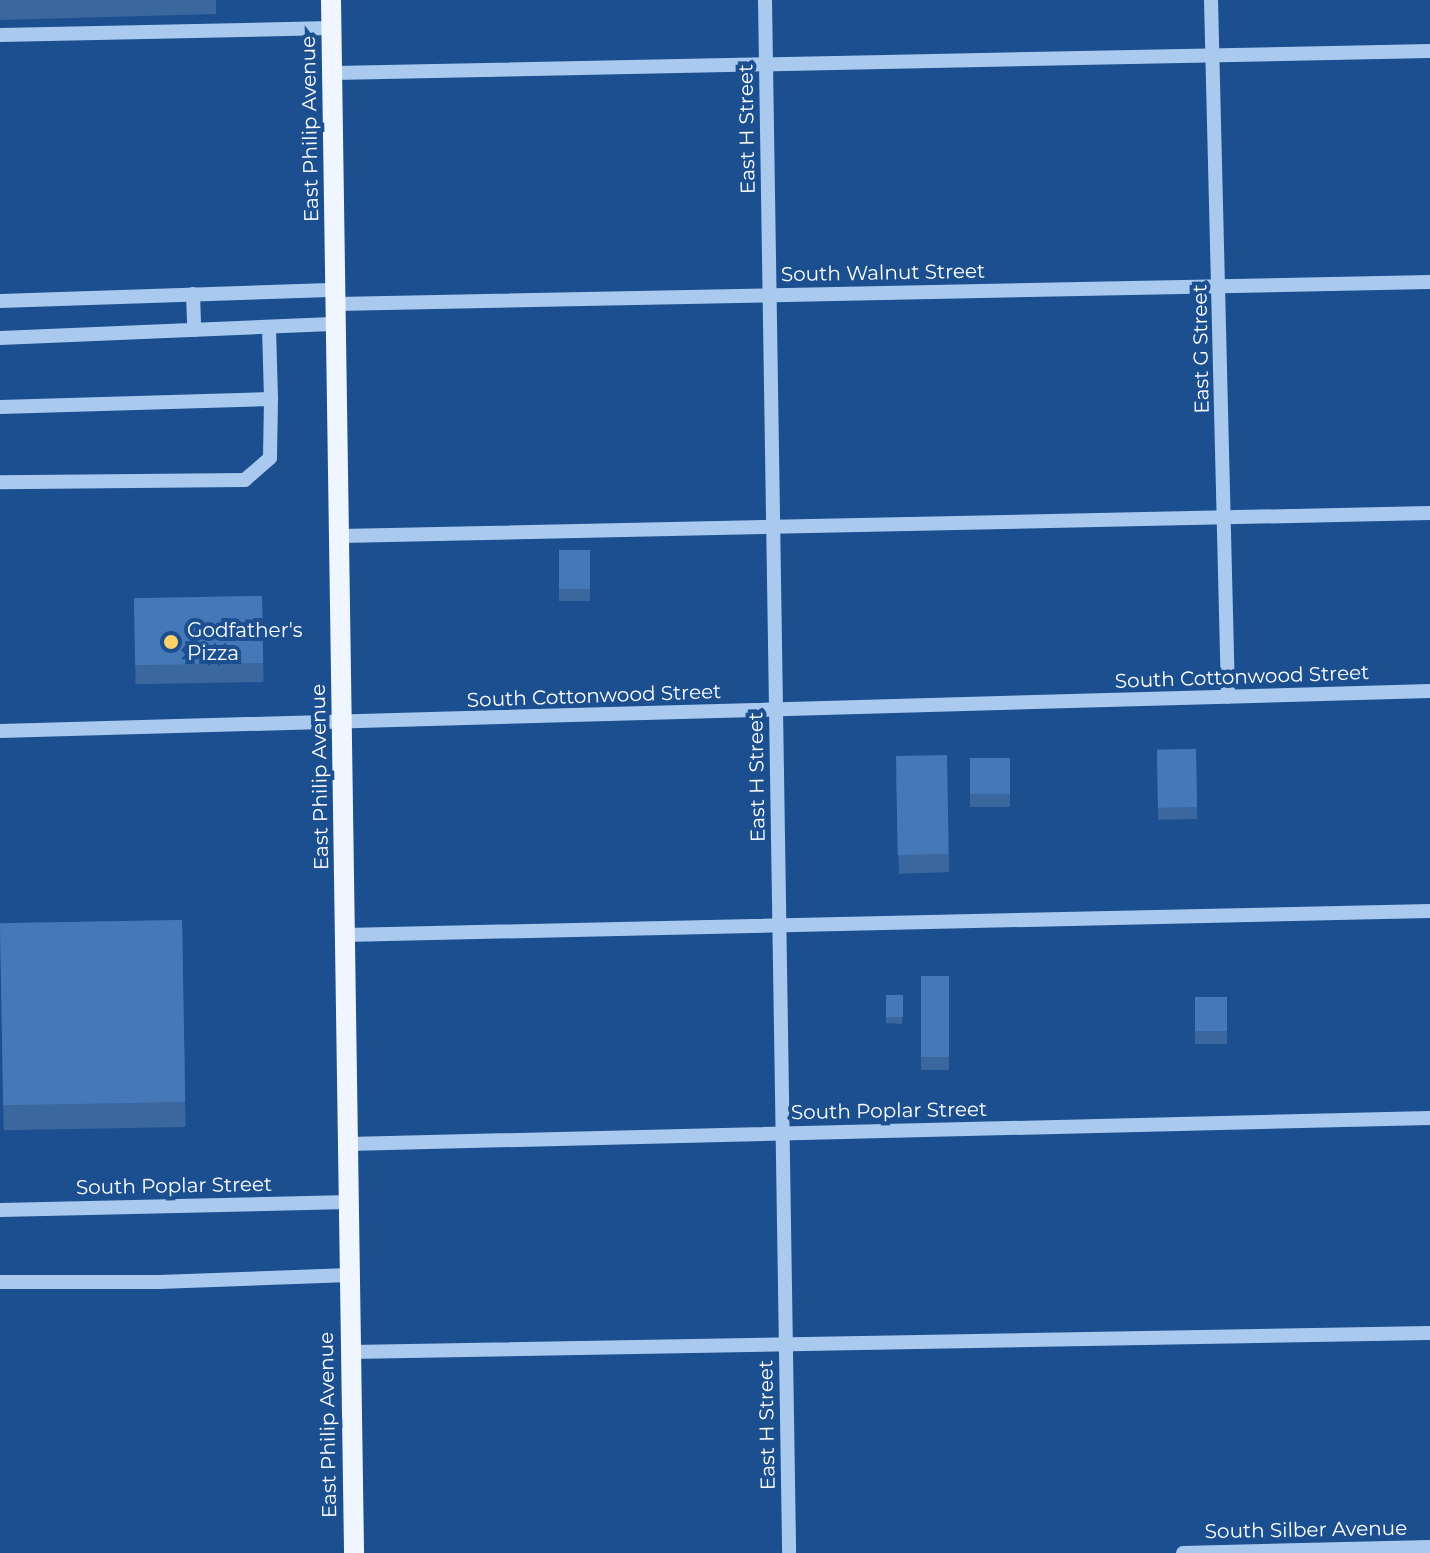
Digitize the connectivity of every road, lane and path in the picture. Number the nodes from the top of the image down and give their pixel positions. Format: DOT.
graph roads {
  1 [pos="331,0"];
  2 [pos="765,0"];
  3 [pos="1211,0"];
  4 [pos="331,28"];
  5 [pos="0,35"];
  6 [pos="1430,51"];
  7 [pos="1212,55"];
  8 [pos="766,62"];
  9 [pos="334,73"];
  10 [pos="1430,282"];
  11 [pos="1219,286"];
  12 [pos="193,294"];
  13 [pos="770,295"];
  14 [pos="0,301"];
  15 [pos="337,306"];
  16 [pos="269,327"];
  17 [pos="194,330"];
  18 [pos="0,338"];
  19 [pos="271,399"];
  20 [pos="0,407"];
  21 [pos="0,482"];
  22 [pos="1430,513"];
  23 [pos="1224,517"];
  24 [pos="773,527"];
  25 [pos="341,536"];
  26 [pos="1430,691"];
  27 [pos="1228,697"];
  28 [pos="776,711"];
  29 [pos="343,724"];
  30 [pos="0,731"];
  31 [pos="1430,911"];
  32 [pos="780,924"];
  33 [pos="345,935"];
  34 [pos="1430,1118"];
  35 [pos="783,1134"];
  36 [pos="348,1144"];
  37 [pos="349,1202"];
  38 [pos="0,1210"];
  39 [pos="350,1275"];
  40 [pos="0,1282"];
  41 [pos="1430,1333"];
  42 [pos="786,1345"];
  43 [pos="351,1352"];
  44 [pos="1430,1547"];
  45 [pos="354,1553"];
  46 [pos="789,1553"];
  47 [pos="1183,1553"];
  1 -- 4 [label="main road, East Philip Avenue"];
  2 -- 8 [label="street, East H Street"];
  3 -- 7 [label="street, East G Street"];
  4 -- 5 [label="street"];
  4 -- 9 [label="main road, East Philip Avenue"];
  6 -- 7 [label="street"];
  7 -- 8 [label="street"];
  7 -- 11 [label="street, East G Street"];
  8 -- 9 [label="street"];
  8 -- 13 [label="street, East H Street"];
  9 -- 15 [label="main road, East Philip Avenue"];
  10 -- 11 [label="street, South Walnut Street"];
  11 -- 13 [label="street, South Walnut Street"];
  11 -- 23 [label="street, East G Street"];
  12 -- 14 [label="street"];
  12 -- 15 [label="street"];
  12 -- 17 [label="street"];
  13 -- 15 [label="street, South Walnut Street"];
  13 -- 24 [label="street, East H Street"];
  15 -- 16 [label="street"];
  15 -- 25 [label="main road, East Philip Avenue"];
  16 -- 17 [label="street"];
  16 -- 19 [label="street"];
  17 -- 18 [label="street"];
  19 -- 20 [label="street"];
  19 -- 21 [label="street"];
  22 -- 23 [label="street"];
  23 -- 24 [label="street"];
  23 -- 27 [label="street, East G Street"];
  24 -- 25 [label="street"];
  24 -- 28 [label="street, East H Street"];
  25 -- 29 [label="main road, East Philip Avenue"];
  26 -- 27 [label="street, South Cottonwood Street"];
  27 -- 28 [label="street, South Cottonwood Street"];
  28 -- 29 [label="street, South Cottonwood Street"];
  28 -- 32 [label="street, East H Street"];
  29 -- 30 [label="street, South Cottonwood Street"];
  29 -- 33 [label="main road, East Philip Avenue"];
  31 -- 32 [label="street"];
  32 -- 33 [label="street"];
  32 -- 35 [label="street, East H Street"];
  33 -- 36 [label="main road, East Philip Avenue"];
  34 -- 35 [label="street, South Poplar Street"];
  35 -- 36 [label="street, South Poplar Street"];
  35 -- 42 [label="street, East H Street"];
  36 -- 37 [label="main road, East Philip Avenue"];
  37 -- 38 [label="street, South Poplar Street"];
  37 -- 39 [label="main road, East Philip Avenue"];
  39 -- 40 [label="street"];
  39 -- 43 [label="main road, East Philip Avenue"];
  41 -- 42 [label="street"];
  42 -- 43 [label="street"];
  42 -- 46 [label="street, East H Street"];
  43 -- 45 [label="main road, East Philip Avenue"];
  44 -- 47 [label="street, South Silber Avenue"];
}
